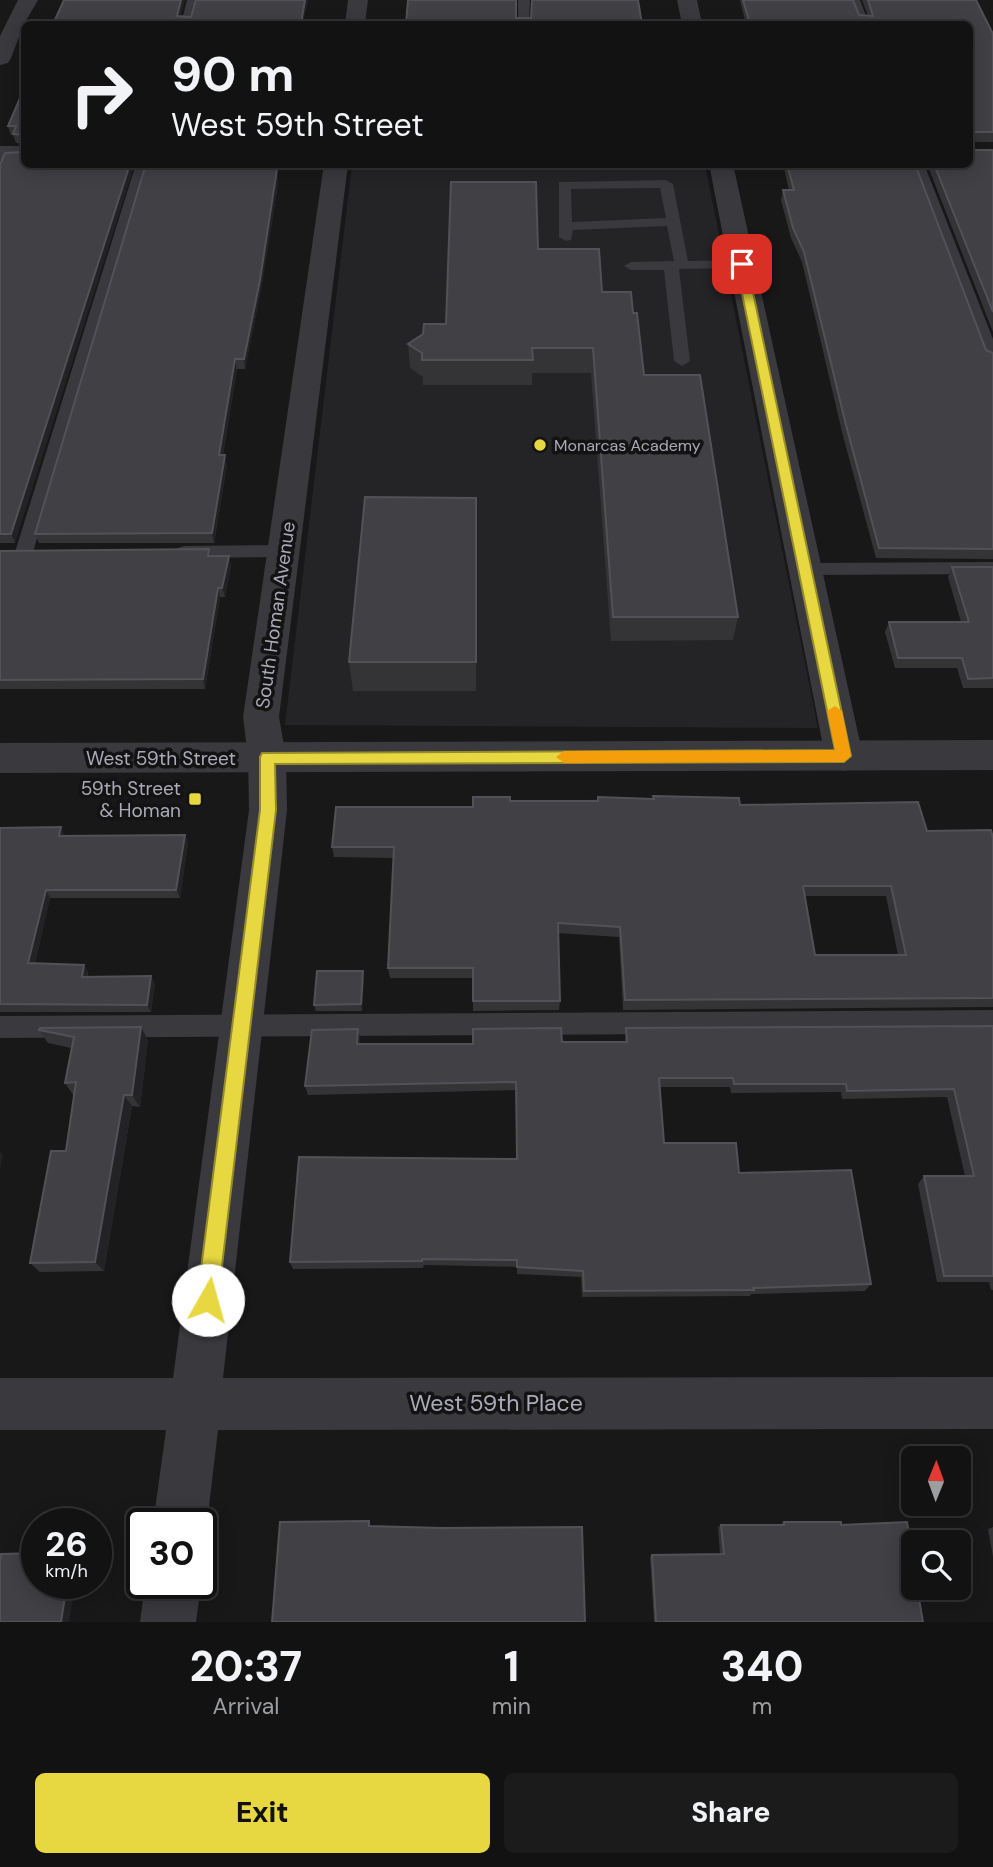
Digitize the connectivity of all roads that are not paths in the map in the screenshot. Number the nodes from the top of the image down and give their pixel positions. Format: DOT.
graph roads {
  1 [pos="28,0"];
  2 [pos="193,0"];
  3 [pos="358,0"];
  4 [pos="524,0"];
  5 [pos="687,0"];
  6 [pos="854,0"];
  7 [pos="187,21"];
  8 [pos="355,21"];
  9 [pos="524,21"];
  10 [pos="691,21"];
  11 [pos="862,21"];
  12 [pos="0,58"];
  13 [pos="0,153"];
  14 [pos="21,153"];
  15 [pos="143,168"];
  16 [pos="335,168"];
  17 [pos="722,168"];
  18 [pos="920,168"];
  19 [pos="674,222"];
  20 [pos="742,264"];
  21 [pos="677,265"];
  22 [pos="631,266"];
  23 [pos="993,359"];
  24 [pos="682,361"];
  25 [pos="283,551"];
  26 [pos="0,552"];
  27 [pos="172,552"];
  28 [pos="993,568"];
  29 [pos="805,569"];
  30 [pos="993,755"];
  31 [pos="844,756"];
  32 [pos="267,757"];
  33 [pos="0,758"];
  34 [pos="993,1021"];
  35 [pos="242,1025"];
  36 [pos="0,1027"];
  37 [pos="195,1403"];
  38 [pos="993,1403"];
  39 [pos="0,1404"];
  40 [pos="182,1508"];
  41 [pos="171,1599"];
  42 [pos="168,1622"];
  1 -- 12 [label="street"];
  2 -- 7 [label="lane"];
  3 -- 8 [label="street"];
  4 -- 9 [label="lane"];
  5 -- 10 [label="street"];
  6 -- 11 [label="lane"];
  13 -- 14 [label="street"];
  15 -- 26 [label="lane"];
  16 -- 25 [label="street, South Homan Avenue"];
  17 -- 20 [label="street"];
  18 -- 23 [label="lane"];
  19 -- 19 [label="lane"];
  19 -- 21 [label="lane"];
  20 -- 21 [label="lane"];
  20 -- 29 [label="street"];
  21 -- 22 [label="lane"];
  21 -- 24 [label="lane"];
  25 -- 27 [label="lane"];
  25 -- 32 [label="street, South Homan Avenue"];
  28 -- 29 [label="lane"];
  29 -- 31 [label="street"];
  30 -- 31 [label="street, West 59th Street"];
  31 -- 32 [label="street, West 59th Street"];
  32 -- 33 [label="street, West 59th Street"];
  32 -- 35 [label="street, South Homan Avenue"];
  34 -- 35 [label="lane"];
  35 -- 36 [label="lane"];
  35 -- 37 [label="street, South Homan Avenue"];
  37 -- 38 [label="street, West 59th Place"];
  37 -- 39 [label="street, West 59th Place"];
  37 -- 40 [label="street, South Homan Avenue"];
  41 -- 42 [label="street"];
}
